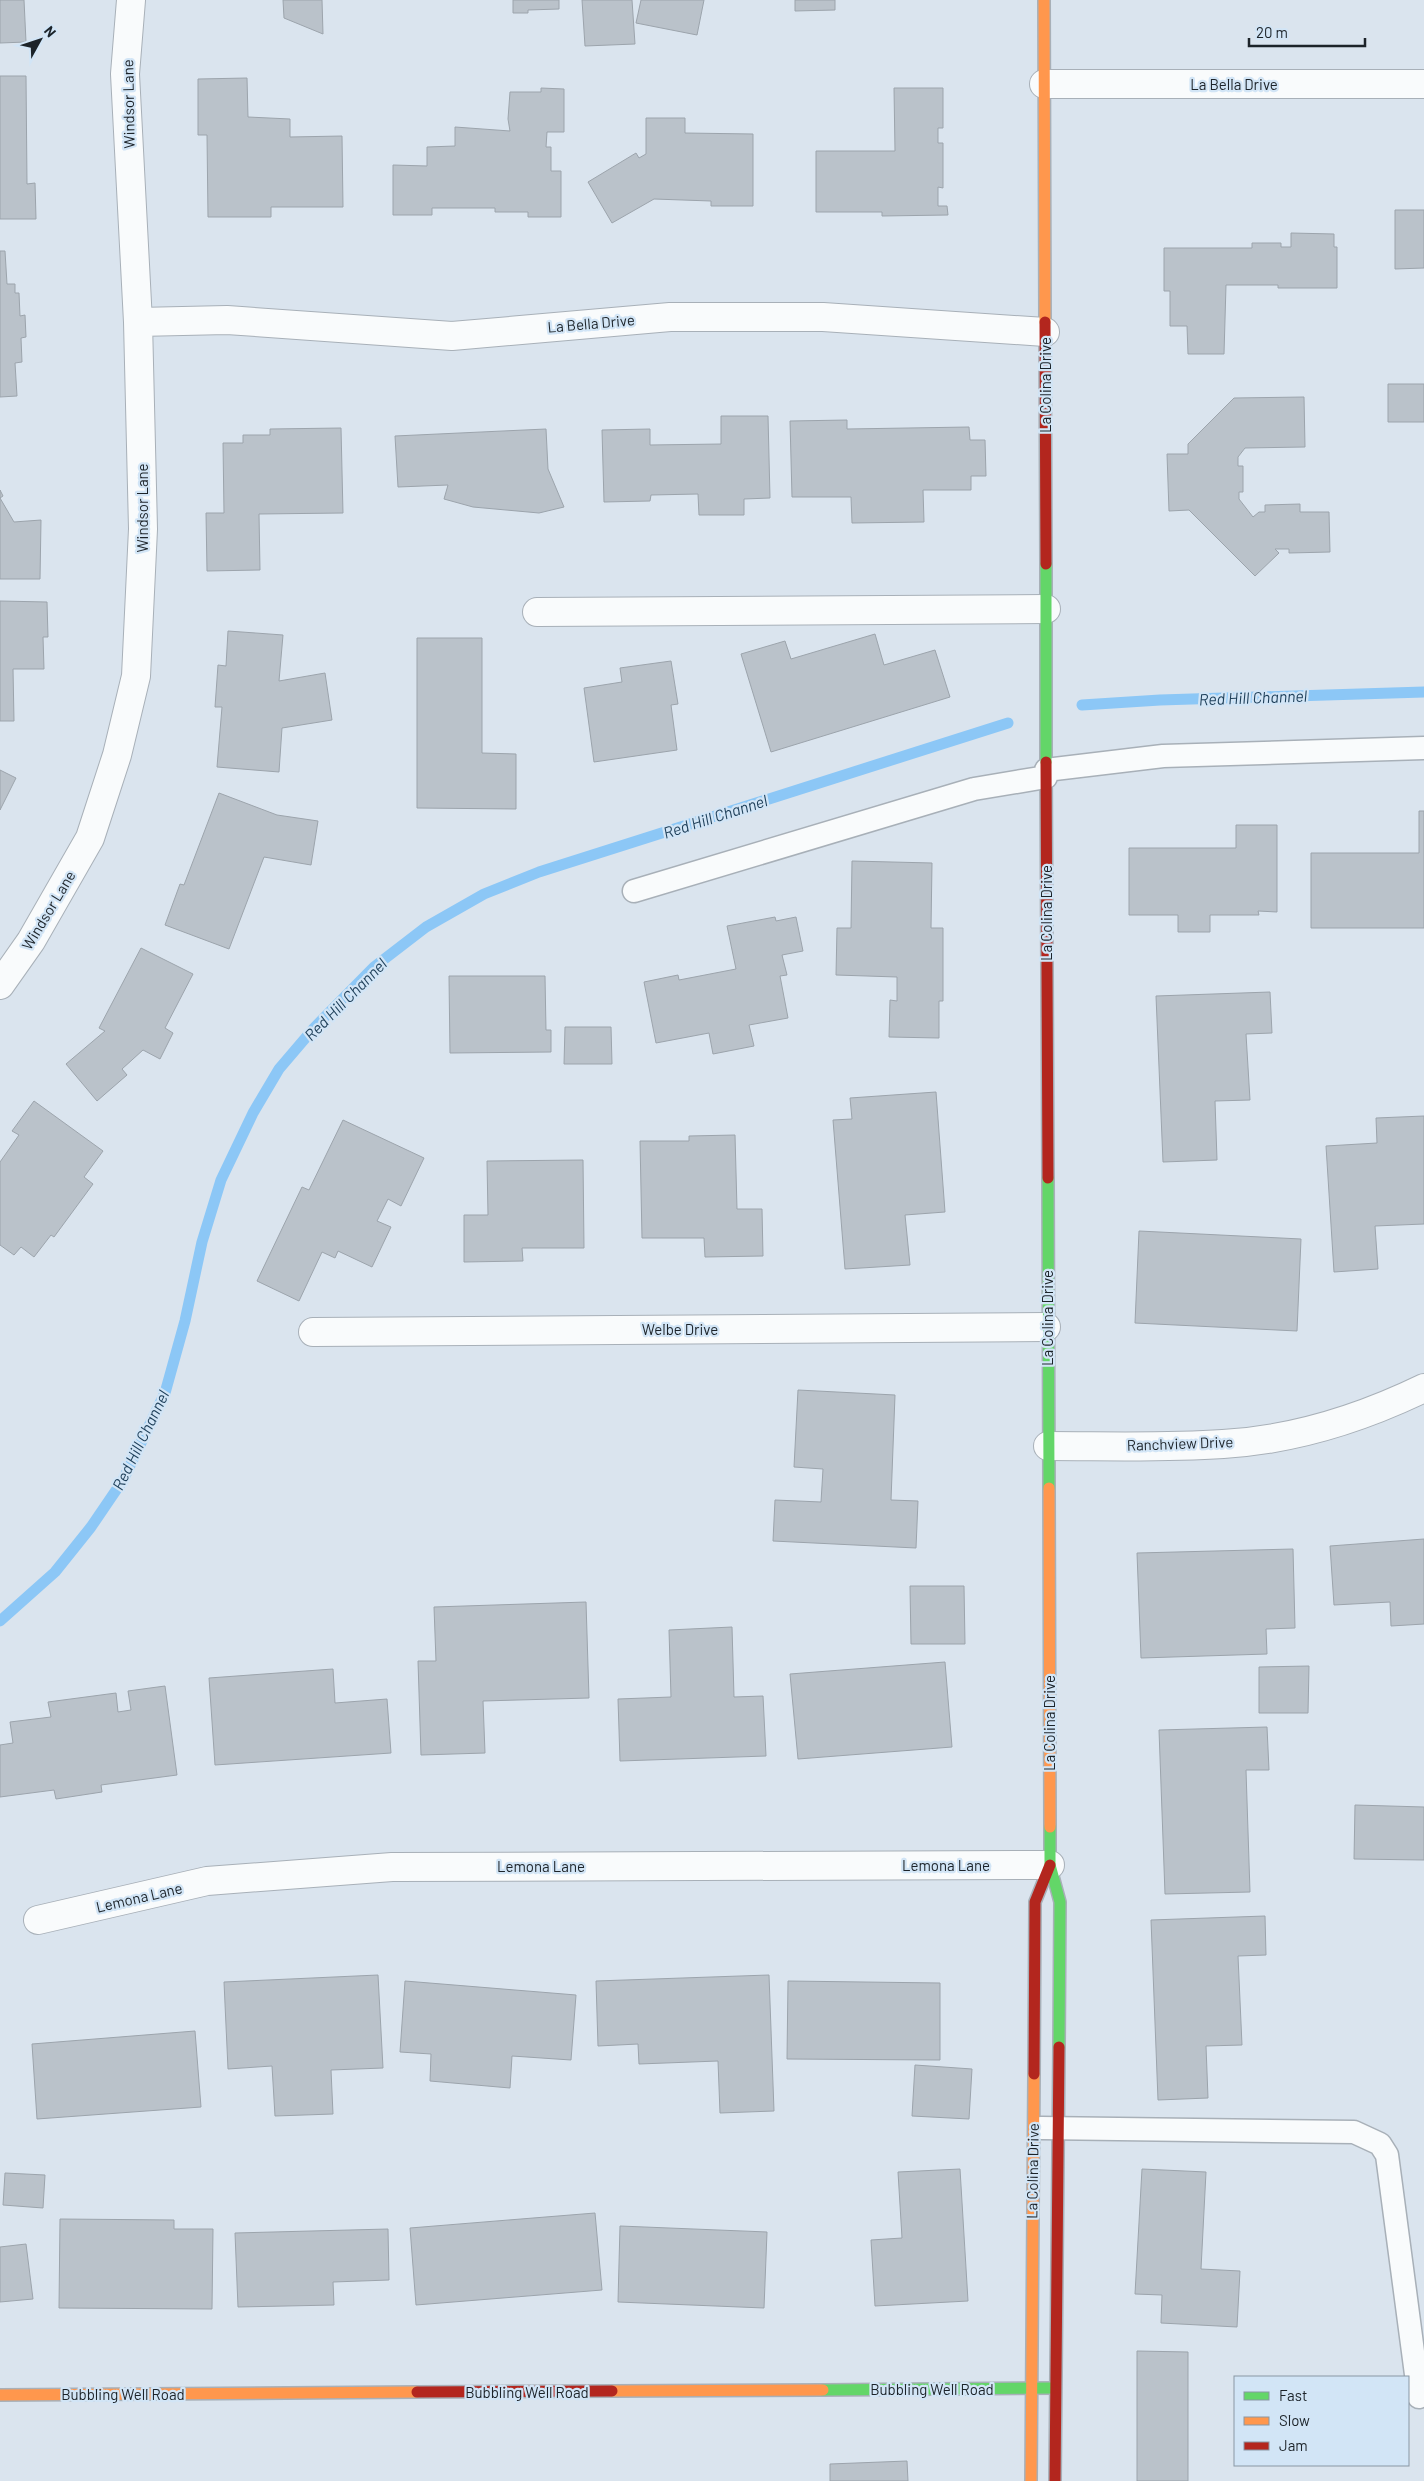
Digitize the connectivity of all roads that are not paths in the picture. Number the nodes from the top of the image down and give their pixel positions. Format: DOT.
graph roads {
  1 [pos="131,0"];
  2 [pos="1044,0"];
  3 [pos="1044,84"];
  4 [pos="1424,84"];
  5 [pos="138,322"];
  6 [pos="1045,332"];
  7 [pos="1046,609"];
  8 [pos="537,612"];
  9 [pos="1424,748"];
  10 [pos="1046,774"];
  11 [pos="634,891"];
  12 [pos="0,985"];
  13 [pos="1046,1327"];
  14 [pos="313,1332"];
  15 [pos="1424,1388"];
  16 [pos="1048,1446"];
  17 [pos="1050,1865"];
  18 [pos="38,1920"];
  19 [pos="1033,2128"];
  20 [pos="1059,2129"];
  21 [pos="1055,2388"];
  22 [pos="1030,2389"];
  23 [pos="0,2395"];
  24 [pos="1419,2397"];
  25 [pos="1030,2481"];
  26 [pos="1055,2481"];
  1 -- 5 [label="street, Windsor Lane"];
  2 -- 3 [label="street, La Colina Drive"];
  3 -- 4 [label="street, La Bella Drive"];
  3 -- 6 [label="street, La Colina Drive"];
  5 -- 6 [label="street, La Bella Drive"];
  5 -- 12 [label="street, Windsor Lane"];
  6 -- 7 [label="street, La Colina Drive"];
  7 -- 8 [label="street"];
  7 -- 10 [label="street, La Colina Drive"];
  9 -- 10 [label="lane"];
  10 -- 11 [label="lane"];
  10 -- 13 [label="street, La Colina Drive"];
  13 -- 14 [label="street, Welbe Drive"];
  13 -- 16 [label="street, La Colina Drive"];
  15 -- 16 [label="street, Ranchview Drive"];
  16 -- 17 [label="street, La Colina Drive"];
  17 -- 18 [label="street, Lemona Lane"];
  17 -- 19 [label="street, La Colina Drive"];
  17 -- 20 [label="street, La Colina Drive"];
  19 -- 20 [label="lane"];
  19 -- 22 [label="street, La Colina Drive"];
  20 -- 21 [label="street, La Colina Drive"];
  20 -- 24 [label="lane"];
  21 -- 22 [label="street, Bubbling Well Road"];
  21 -- 26 [label="street, La Colina Drive"];
  22 -- 23 [label="street, Bubbling Well Road"];
  22 -- 25 [label="street, La Colina Drive"];
}
